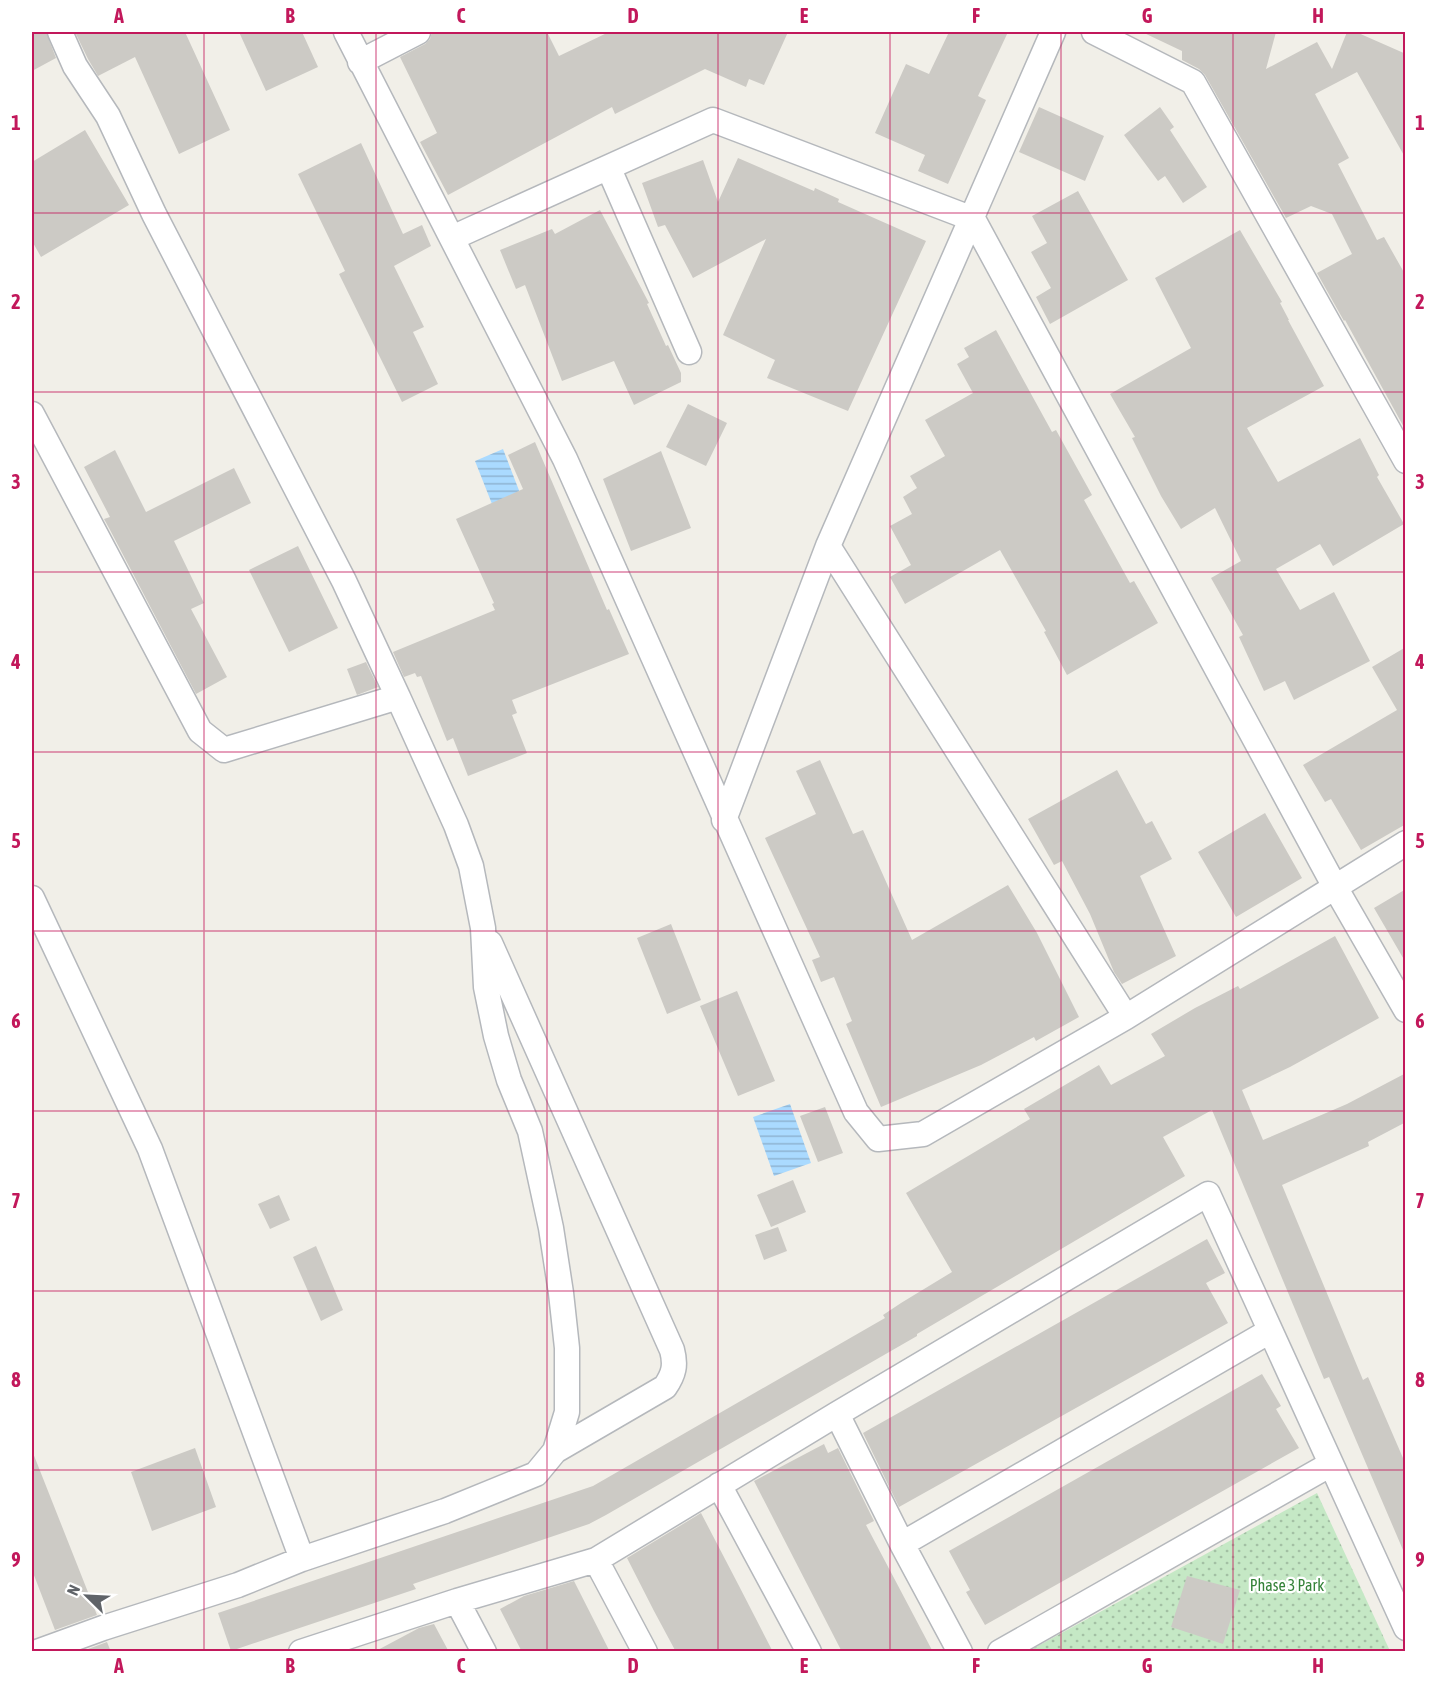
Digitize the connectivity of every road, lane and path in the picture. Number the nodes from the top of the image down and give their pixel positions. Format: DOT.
graph roads {
  1 [pos="60,32"];
  2 [pos="346,32"];
  3 [pos="418,32"];
  4 [pos="1053,32"];
  5 [pos="1094,32"];
  6 [pos="360,62"];
  7 [pos="609,169"];
  8 [pos="972,219"];
  9 [pos="452,238"];
  10 [pos="690,352"];
  11 [pos="32,414"];
  12 [pos="1406,461"];
  13 [pos="828,546"];
  14 [pos="398,697"];
  15 [pos="724,820"];
  16 [pos="1406,843"];
  17 [pos="1335,887"];
  18 [pos="32,898"];
  19 [pos="483,928"];
  20 [pos="1406,1010"];
  21 [pos="1126,1017"];
  22 [pos="1270,1331"];
  23 [pos="837,1414"];
  24 [pos="555,1451"];
  25 [pos="1331,1464"];
  26 [pos="720,1485"];
  27 [pos="902,1544"];
  28 [pos="302,1559"];
  29 [pos="596,1560"];
  30 [pos="457,1601"];
  31 [pos="1406,1628"];
  32 [pos="313,1649"];
  33 [pos="38,1652"];
  34 [pos="484,1652"];
  35 [pos="645,1652"];
  36 [pos="809,1652"];
  37 [pos="960,1652"];
  38 [pos="1000,1652"];
  1 -- 14 [label="street"];
  2 -- 6 [label="street"];
  3 -- 6 [label="street"];
  4 -- 8 [label="street"];
  5 -- 12 [label="street"];
  6 -- 9 [label="street"];
  7 -- 8 [label="street"];
  7 -- 9 [label="street"];
  7 -- 10 [label="street"];
  8 -- 13 [label="street"];
  8 -- 17 [label="street"];
  9 -- 15 [label="street"];
  11 -- 14 [label="street"];
  13 -- 15 [label="street"];
  13 -- 21 [label="street"];
  14 -- 19 [label="street"];
  15 -- 21 [label="street"];
  16 -- 17 [label="street"];
  17 -- 20 [label="street"];
  17 -- 21 [label="street"];
  18 -- 28 [label="street"];
  19 -- 24 [label="street"];
  19 -- 24 [label="street"];
  22 -- 23 [label="street"];
  22 -- 25 [label="street"];
  22 -- 27 [label="street"];
  23 -- 26 [label="street"];
  23 -- 27 [label="street"];
  24 -- 28 [label="street"];
  25 -- 31 [label="street"];
  25 -- 38 [label="street"];
  26 -- 29 [label="street"];
  26 -- 36 [label="street"];
  27 -- 37 [label="street"];
  28 -- 33 [label="street"];
  29 -- 30 [label="street"];
  29 -- 35 [label="street"];
  30 -- 32 [label="street"];
  30 -- 34 [label="street"];
}
